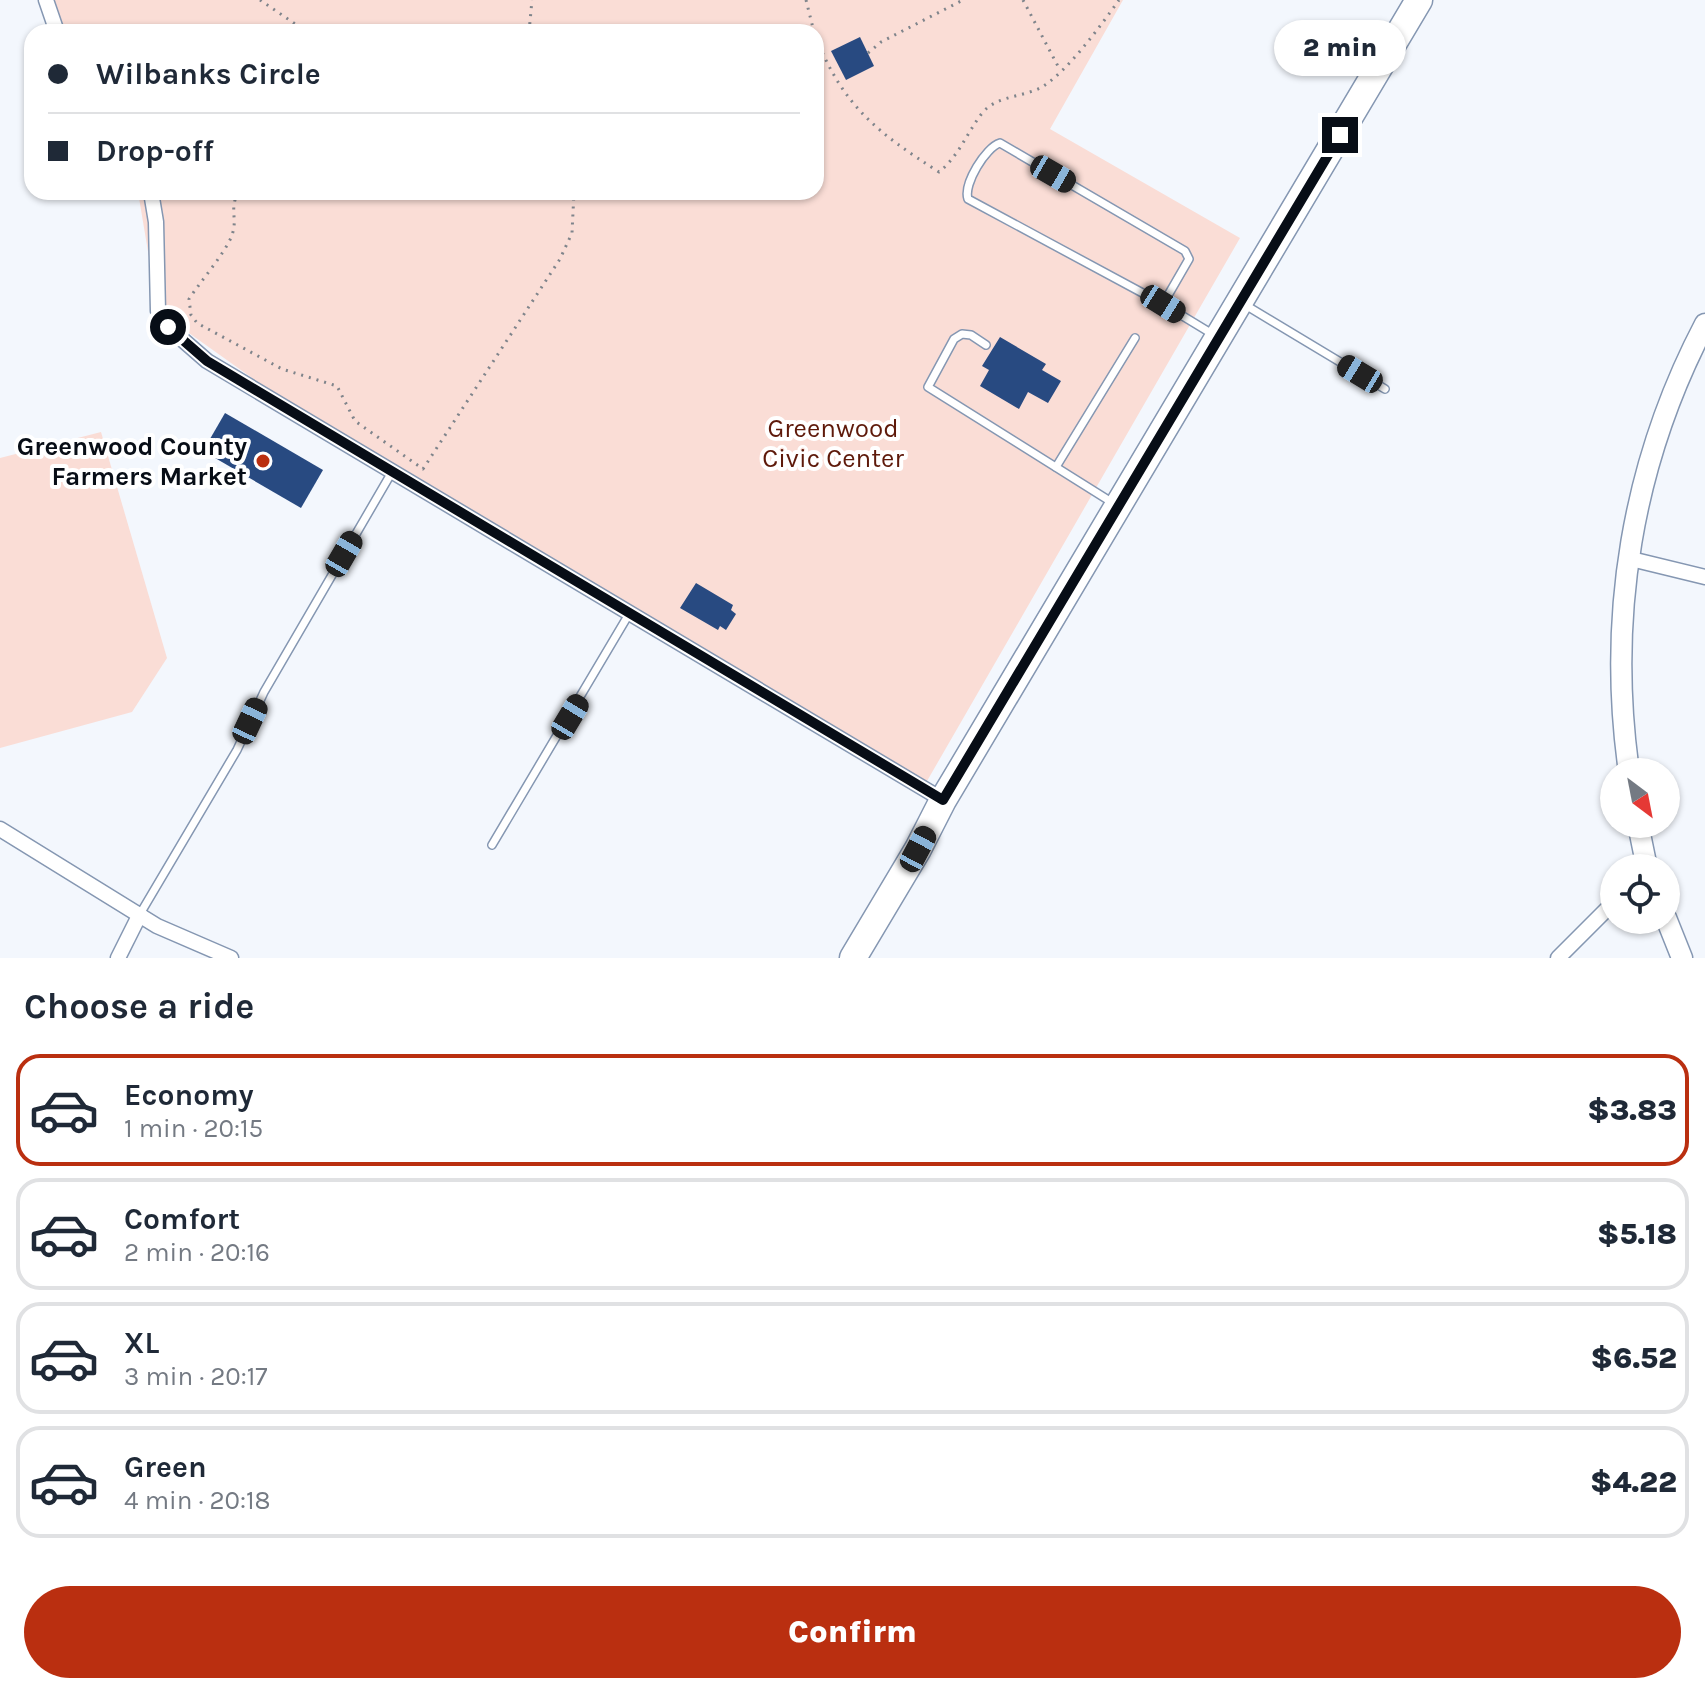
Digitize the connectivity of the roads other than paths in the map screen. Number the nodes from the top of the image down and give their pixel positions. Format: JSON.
{"nodes":[{"id":1,"x":46,"y":0,"type":"edge"},
{"id":2,"x":1419,"y":0,"type":"edge"},
{"id":3,"x":54,"y":24,"type":"edge"},
{"id":4,"x":152,"y":200,"type":"edge"},
{"id":5,"x":1241,"y":302,"type":"junction"},
{"id":6,"x":1163,"y":304,"type":"junction"},
{"id":7,"x":1705,"y":324,"type":"edge"},
{"id":8,"x":1135,"y":338,"type":"dead end"},
{"id":9,"x":1219,"y":338,"type":"junction"},
{"id":10,"x":986,"y":345,"type":"dead end"},
{"id":11,"x":1385,"y":389,"type":"dead end"},
{"id":12,"x":1056,"y":467,"type":"junction"},
{"id":13,"x":392,"y":472,"type":"junction"},
{"id":14,"x":1119,"y":506,"type":"junction"},
{"id":15,"x":1627,"y":558,"type":"junction"},
{"id":16,"x":1705,"y":577,"type":"edge"},
{"id":17,"x":629,"y":614,"type":"junction"},
{"id":18,"x":1628,"y":758,"type":"edge"},
{"id":19,"x":943,"y":800,"type":"junction"},
{"id":20,"x":0,"y":829,"type":"edge"},
{"id":21,"x":492,"y":845,"type":"dead end"},
{"id":22,"x":140,"y":914,"type":"junction"},
{"id":23,"x":1600,"y":916,"type":"edge"},
{"id":24,"x":1672,"y":934,"type":"edge"},
{"id":25,"x":118,"y":958,"type":"edge"},
{"id":26,"x":231,"y":958,"type":"edge"},
{"id":27,"x":853,"y":958,"type":"edge"},
{"id":28,"x":1558,"y":958,"type":"edge"},
{"id":29,"x":1682,"y":958,"type":"edge"}],
"edges":[{"from":1,"to":3,"type":"street"},
{"from":2,"to":5,"type":"highway"},
{"from":4,"to":13,"type":"street"},
{"from":5,"to":9,"type":"highway"},
{"from":5,"to":11,"type":"lane"},
{"from":6,"to":6,"type":"lane"},
{"from":6,"to":9,"type":"lane"},
{"from":7,"to":15,"type":"street"},
{"from":8,"to":12,"type":"lane"},
{"from":9,"to":14,"type":"highway"},
{"from":10,"to":12,"type":"lane"},
{"from":12,"to":14,"type":"lane"},
{"from":13,"to":17,"type":"street"},
{"from":13,"to":22,"type":"lane"},
{"from":14,"to":19,"type":"highway"},
{"from":15,"to":16,"type":"street"},
{"from":15,"to":18,"type":"street"},
{"from":17,"to":19,"type":"street"},
{"from":17,"to":21,"type":"lane"},
{"from":19,"to":27,"type":"highway"},
{"from":20,"to":22,"type":"street"},
{"from":22,"to":25,"type":"street"},
{"from":22,"to":26,"type":"street"},
{"from":23,"to":28,"type":"street"},
{"from":24,"to":29,"type":"street"}]}
